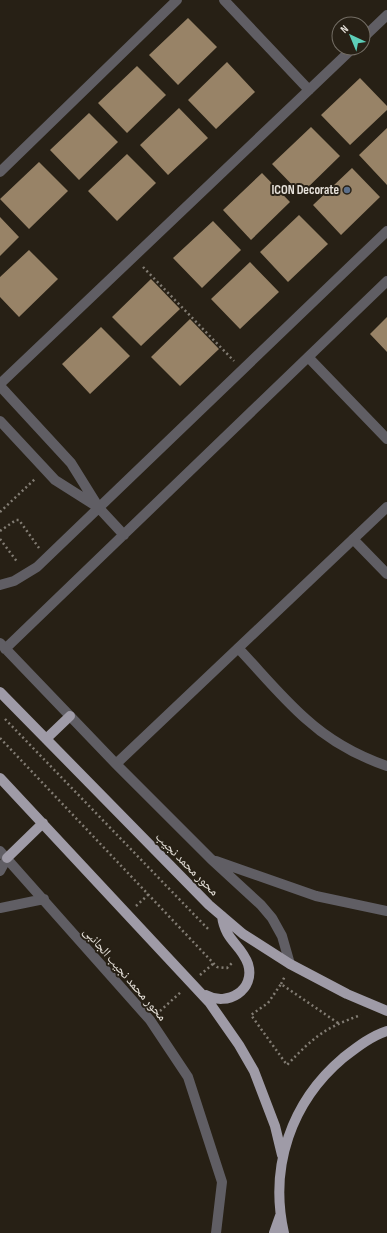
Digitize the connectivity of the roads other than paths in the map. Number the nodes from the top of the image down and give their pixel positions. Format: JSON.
{"nodes":[{"id":1,"x":177,"y":0,"type":"edge"},
{"id":2,"x":224,"y":0,"type":"edge"},
{"id":3,"x":387,"y":15,"type":"edge"},
{"id":4,"x":371,"y":30,"type":"edge"},
{"id":5,"x":345,"y":56,"type":"edge"},
{"id":6,"x":309,"y":90,"type":"junction"},
{"id":7,"x":0,"y":172,"type":"edge"},
{"id":8,"x":387,"y":231,"type":"edge"},
{"id":9,"x":387,"y":281,"type":"edge"},
{"id":10,"x":308,"y":357,"type":"junction"},
{"id":11,"x":0,"y":385,"type":"edge"},
{"id":12,"x":0,"y":421,"type":"edge"},
{"id":13,"x":387,"y":439,"type":"edge"},
{"id":14,"x":387,"y":507,"type":"edge"},
{"id":15,"x":99,"y":508,"type":"junction"},
{"id":16,"x":124,"y":534,"type":"junction"},
{"id":17,"x":353,"y":539,"type":"junction"},
{"id":18,"x":387,"y":574,"type":"edge"},
{"id":19,"x":0,"y":585,"type":"edge"},
{"id":20,"x":3,"y":646,"type":"edge"},
{"id":21,"x":238,"y":648,"type":"junction"},
{"id":22,"x":0,"y":692,"type":"edge"},
{"id":23,"x":70,"y":716,"type":"junction"},
{"id":24,"x":46,"y":740,"type":"junction"},
{"id":25,"x":116,"y":764,"type":"junction"},
{"id":26,"x":387,"y":766,"type":"edge"},
{"id":27,"x":0,"y":778,"type":"edge"},
{"id":28,"x":43,"y":823,"type":"junction"},
{"id":29,"x":4,"y":855,"type":"edge"},
{"id":30,"x":211,"y":859,"type":"junction"},
{"id":31,"x":0,"y":871,"type":"edge"},
{"id":32,"x":44,"y":899,"type":"junction"},
{"id":33,"x":0,"y":908,"type":"edge"},
{"id":34,"x":387,"y":910,"type":"edge"},
{"id":35,"x":222,"y":916,"type":"junction"},
{"id":36,"x":290,"y":964,"type":"junction"},
{"id":37,"x":202,"y":993,"type":"junction"},
{"id":38,"x":387,"y":1011,"type":"edge"},
{"id":39,"x":387,"y":1031,"type":"edge"},
{"id":40,"x":282,"y":1155,"type":"junction"},
{"id":41,"x":280,"y":1216,"type":"junction"},
{"id":42,"x":216,"y":1233,"type":"edge"},
{"id":43,"x":274,"y":1233,"type":"edge"},
{"id":44,"x":284,"y":1233,"type":"edge"}],
"edges":[{"from":1,"to":7,"type":"street"},
{"from":2,"to":6,"type":"street"},
{"from":3,"to":4,"type":"street"},
{"from":5,"to":6,"type":"street"},
{"from":6,"to":11,"type":"street"},
{"from":8,"to":15,"type":"street"},
{"from":9,"to":10,"type":"street"},
{"from":10,"to":13,"type":"street"},
{"from":10,"to":16,"type":"street"},
{"from":11,"to":15,"type":"street"},
{"from":12,"to":15,"type":"street"},
{"from":14,"to":17,"type":"street"},
{"from":15,"to":16,"type":"street"},
{"from":15,"to":19,"type":"street"},
{"from":16,"to":20,"type":"street"},
{"from":17,"to":18,"type":"street"},
{"from":17,"to":21,"type":"street"},
{"from":20,"to":23,"type":"street"},
{"from":21,"to":25,"type":"street"},
{"from":21,"to":26,"type":"street"},
{"from":22,"to":24,"type":"main road","name":"محور محمد نجيب"},
{"from":23,"to":24,"type":"main road"},
{"from":23,"to":25,"type":"street"},
{"from":24,"to":35,"type":"main road","name":"محور محمد نجيب"},
{"from":25,"to":30,"type":"street"},
{"from":27,"to":28,"type":"main road"},
{"from":28,"to":29,"type":"main road"},
{"from":28,"to":37,"type":"main road"},
{"from":29,"to":31,"type":"street"},
{"from":29,"to":32,"type":"street","name":"محور محمد نجيب الجانبى"},
{"from":30,"to":34,"type":"street"},
{"from":30,"to":36,"type":"street"},
{"from":32,"to":33,"type":"street"},
{"from":32,"to":42,"type":"street","name":"محور محمد نجيب الجانبى"},
{"from":35,"to":36,"type":"main road","name":"محور محمد نجيب"},
{"from":35,"to":37,"type":"main road"},
{"from":36,"to":38,"type":"main road","name":"محور محمد نجيب"},
{"from":37,"to":40,"type":"main road"},
{"from":39,"to":40,"type":"main road"},
{"from":40,"to":41,"type":"main road"},
{"from":41,"to":43,"type":"main road"},
{"from":41,"to":44,"type":"main road"}]}
